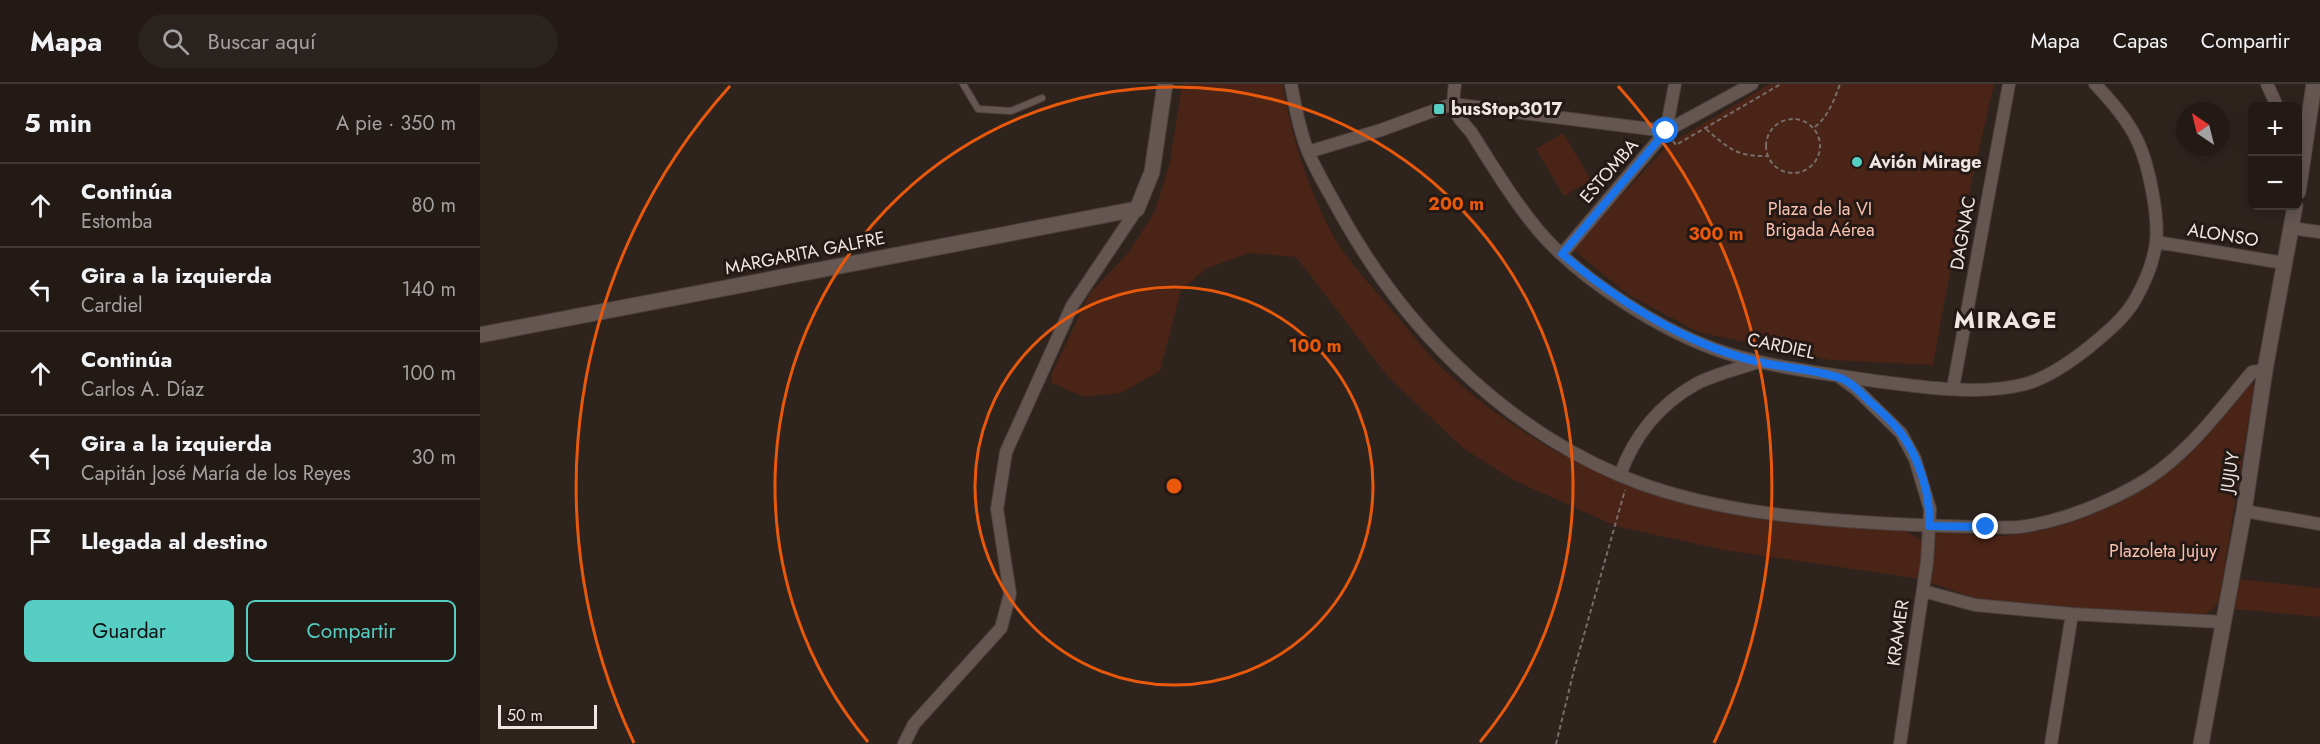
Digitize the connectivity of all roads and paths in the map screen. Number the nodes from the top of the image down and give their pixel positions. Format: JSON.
{"nodes":[{"id":1,"x":963,"y":84,"type":"edge"},
{"id":2,"x":1166,"y":84,"type":"edge"},
{"id":3,"x":1291,"y":84,"type":"edge"},
{"id":4,"x":1455,"y":84,"type":"edge"},
{"id":5,"x":1675,"y":84,"type":"edge"},
{"id":6,"x":1752,"y":84,"type":"edge"},
{"id":7,"x":1780,"y":84,"type":"edge"},
{"id":8,"x":1840,"y":84,"type":"edge"},
{"id":9,"x":2009,"y":84,"type":"edge"},
{"id":10,"x":2095,"y":84,"type":"edge"},
{"id":11,"x":2267,"y":84,"type":"edge"},
{"id":12,"x":2314,"y":84,"type":"edge"},
{"id":13,"x":1042,"y":99,"type":"dead end"},
{"id":14,"x":2275,"y":102,"type":"edge"},
{"id":15,"x":1452,"y":104,"type":"junction"},
{"id":16,"x":1814,"y":128,"type":"junction"},
{"id":17,"x":1706,"y":129,"type":"junction"},
{"id":18,"x":1666,"y":131,"type":"junction"},
{"id":19,"x":1308,"y":152,"type":"junction"},
{"id":20,"x":1767,"y":156,"type":"junction"},
{"id":21,"x":2302,"y":168,"type":"edge"},
{"id":22,"x":1137,"y":209,"type":"junction"},
{"id":23,"x":2294,"y":210,"type":"edge"},
{"id":24,"x":2291,"y":228,"type":"junction"},
{"id":25,"x":2320,"y":232,"type":"edge"},
{"id":26,"x":2156,"y":242,"type":"junction"},
{"id":27,"x":1562,"y":254,"type":"junction"},
{"id":28,"x":2284,"y":263,"type":"junction"},
{"id":29,"x":480,"y":335,"type":"edge"},
{"id":30,"x":1759,"y":362,"type":"junction"},
{"id":31,"x":2265,"y":370,"type":"junction"},
{"id":32,"x":1818,"y":373,"type":"junction"},
{"id":33,"x":1953,"y":388,"type":"junction"},
{"id":34,"x":1624,"y":477,"type":"junction"},
{"id":35,"x":2244,"y":511,"type":"junction"},
{"id":36,"x":2320,"y":524,"type":"edge"},
{"id":37,"x":1929,"y":526,"type":"junction"},
{"id":38,"x":1923,"y":591,"type":"junction"},
{"id":39,"x":2072,"y":614,"type":"junction"},
{"id":40,"x":2223,"y":622,"type":"junction"},
{"id":41,"x":904,"y":744,"type":"edge"},
{"id":42,"x":1556,"y":744,"type":"edge"},
{"id":43,"x":1900,"y":744,"type":"edge"},
{"id":44,"x":2050,"y":744,"type":"edge"},
{"id":45,"x":2201,"y":744,"type":"edge"}],
"edges":[{"from":1,"to":13,"type":"lane"},
{"from":2,"to":22,"type":"street"},
{"from":3,"to":19,"type":"street"},
{"from":4,"to":15,"type":"street"},
{"from":5,"to":18,"type":"street"},
{"from":6,"to":18,"type":"street","name":"ESTOMBA"},
{"from":7,"to":17,"type":"path"},
{"from":8,"to":16,"type":"path"},
{"from":9,"to":33,"type":"street","name":"DAGNAC"},
{"from":10,"to":26,"type":"street"},
{"from":11,"to":14,"type":"street"},
{"from":12,"to":21,"type":"street"},
{"from":15,"to":18,"type":"street"},
{"from":15,"to":19,"type":"street"},
{"from":15,"to":27,"type":"street","name":"CARDIEL"},
{"from":16,"to":20,"type":"path"},
{"from":16,"to":20,"type":"path"},
{"from":17,"to":18,"type":"path"},
{"from":17,"to":20,"type":"path"},
{"from":18,"to":27,"type":"street","name":"ESTOMBA"},
{"from":19,"to":34,"type":"street"},
{"from":22,"to":29,"type":"street","name":"MARGARITA GALFRE"},
{"from":22,"to":41,"type":"street"},
{"from":23,"to":24,"type":"street","name":"JUJUY"},
{"from":24,"to":25,"type":"street"},
{"from":24,"to":28,"type":"street","name":"JUJUY"},
{"from":26,"to":28,"type":"street","name":"ALONSO"},
{"from":26,"to":33,"type":"street","name":"CARDIEL"},
{"from":27,"to":30,"type":"street","name":"CARDIEL"},
{"from":28,"to":31,"type":"street","name":"JUJUY"},
{"from":30,"to":32,"type":"street","name":"CARDIEL"},
{"from":30,"to":34,"type":"street"},
{"from":31,"to":35,"type":"street","name":"JUJUY"},
{"from":31,"to":37,"type":"street"},
{"from":32,"to":33,"type":"street","name":"CARDIEL"},
{"from":32,"to":37,"type":"street","name":"KRAMER"},
{"from":34,"to":37,"type":"street"},
{"from":34,"to":42,"type":"path"},
{"from":35,"to":36,"type":"street"},
{"from":35,"to":40,"type":"street","name":"JUJUY"},
{"from":37,"to":38,"type":"street","name":"KRAMER"},
{"from":38,"to":39,"type":"street"},
{"from":38,"to":43,"type":"street","name":"KRAMER"},
{"from":39,"to":40,"type":"street"},
{"from":39,"to":44,"type":"street"},
{"from":40,"to":45,"type":"street","name":"JUJUY"}]}
